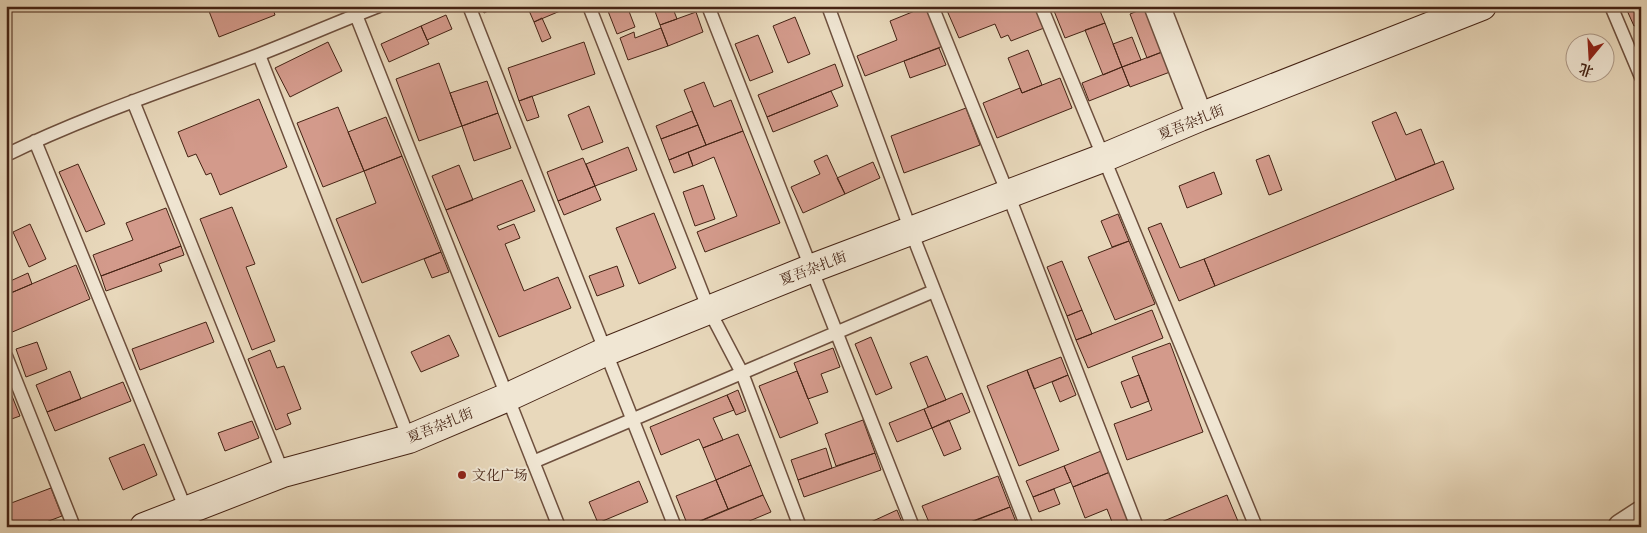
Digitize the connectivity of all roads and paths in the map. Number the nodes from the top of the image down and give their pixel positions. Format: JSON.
{"nodes":[{"id":1,"x":379,"y":6,"type":"edge"},
{"id":2,"x":469,"y":6,"type":"edge"},
{"id":3,"x":590,"y":6,"type":"edge"},
{"id":4,"x":708,"y":6,"type":"edge"},
{"id":5,"x":828,"y":6,"type":"edge"},
{"id":6,"x":932,"y":6,"type":"edge"},
{"id":7,"x":1041,"y":6,"type":"edge"},
{"id":8,"x":1157,"y":6,"type":"edge"},
{"id":9,"x":1482,"y":6,"type":"edge"},
{"id":10,"x":1612,"y":6,"type":"edge"},
{"id":11,"x":356,"y":15,"type":"junction"},
{"id":12,"x":259,"y":55,"type":"junction"},
{"id":13,"x":1641,"y":78,"type":"edge"},
{"id":14,"x":133,"y":101,"type":"junction"},
{"id":15,"x":1200,"y":117,"type":"junction"},
{"id":16,"x":35,"y":141,"type":"junction"},
{"id":17,"x":6,"y":155,"type":"edge"},
{"id":18,"x":1103,"y":158,"type":"junction"},
{"id":19,"x":1008,"y":194,"type":"junction"},
{"id":20,"x":911,"y":231,"type":"junction"},
{"id":21,"x":810,"y":269,"type":"junction"},
{"id":22,"x":934,"y":291,"type":"junction"},
{"id":23,"x":710,"y":310,"type":"junction"},
{"id":24,"x":836,"y":333,"type":"junction"},
{"id":25,"x":607,"y":351,"type":"junction"},
{"id":26,"x":6,"y":356,"type":"edge"},
{"id":27,"x":742,"y":373,"type":"junction"},
{"id":28,"x":508,"y":396,"type":"junction"},
{"id":29,"x":633,"y":419,"type":"junction"},
{"id":30,"x":409,"y":439,"type":"junction"},
{"id":31,"x":533,"y":462,"type":"junction"},
{"id":32,"x":283,"y":473,"type":"junction"},
{"id":33,"x":1641,"y":514,"type":"edge"},
{"id":34,"x":190,"y":519,"type":"edge"},
{"id":35,"x":74,"y":527,"type":"edge"},
{"id":36,"x":144,"y":527,"type":"edge"},
{"id":37,"x":560,"y":527,"type":"edge"},
{"id":38,"x":675,"y":527,"type":"edge"},
{"id":39,"x":800,"y":527,"type":"edge"},
{"id":40,"x":913,"y":527,"type":"edge"},
{"id":41,"x":1027,"y":527,"type":"edge"},
{"id":42,"x":1137,"y":527,"type":"edge"},
{"id":43,"x":1256,"y":527,"type":"edge"},
{"id":44,"x":1621,"y":527,"type":"edge"}],
"edges":[{"from":1,"to":11,"type":"lane"},
{"from":2,"to":25,"type":"lane"},
{"from":3,"to":23,"type":"lane"},
{"from":4,"to":21,"type":"lane"},
{"from":5,"to":20,"type":"lane"},
{"from":6,"to":19,"type":"lane"},
{"from":7,"to":18,"type":"lane"},
{"from":8,"to":15,"type":"street"},
{"from":9,"to":15,"type":"main road","name":"夏吾杂扎街"},
{"from":10,"to":13,"type":"lane"},
{"from":11,"to":12,"type":"lane"},
{"from":11,"to":28,"type":"lane"},
{"from":12,"to":14,"type":"lane"},
{"from":12,"to":30,"type":"lane"},
{"from":14,"to":16,"type":"lane"},
{"from":14,"to":32,"type":"lane"},
{"from":15,"to":18,"type":"main road","name":"夏吾杂扎街"},
{"from":16,"to":17,"type":"lane"},
{"from":16,"to":34,"type":"lane"},
{"from":18,"to":19,"type":"main road","name":"夏吾杂扎街"},
{"from":18,"to":43,"type":"lane"},
{"from":19,"to":20,"type":"main road","name":"夏吾杂扎街"},
{"from":19,"to":42,"type":"lane"},
{"from":20,"to":21,"type":"main road","name":"夏吾杂扎街"},
{"from":20,"to":22,"type":"lane"},
{"from":21,"to":23,"type":"main road","name":"夏吾杂扎街"},
{"from":21,"to":24,"type":"lane"},
{"from":22,"to":24,"type":"lane"},
{"from":22,"to":41,"type":"lane"},
{"from":23,"to":25,"type":"main road","name":"夏吾杂扎街"},
{"from":23,"to":27,"type":"lane"},
{"from":24,"to":27,"type":"lane"},
{"from":24,"to":40,"type":"lane"},
{"from":25,"to":28,"type":"main road","name":"夏吾杂扎街"},
{"from":25,"to":29,"type":"lane"},
{"from":26,"to":35,"type":"lane"},
{"from":27,"to":29,"type":"lane"},
{"from":27,"to":39,"type":"lane"},
{"from":28,"to":30,"type":"main road","name":"夏吾杂扎街"},
{"from":28,"to":31,"type":"lane"},
{"from":29,"to":31,"type":"lane"},
{"from":29,"to":38,"type":"lane"},
{"from":30,"to":32,"type":"main road","name":"夏吾杂扎街"},
{"from":31,"to":37,"type":"lane"},
{"from":32,"to":34,"type":"main road","name":"夏吾杂扎街"},
{"from":33,"to":44,"type":"street"},
{"from":34,"to":36,"type":"main road","name":"夏吾杂扎街"}]}
